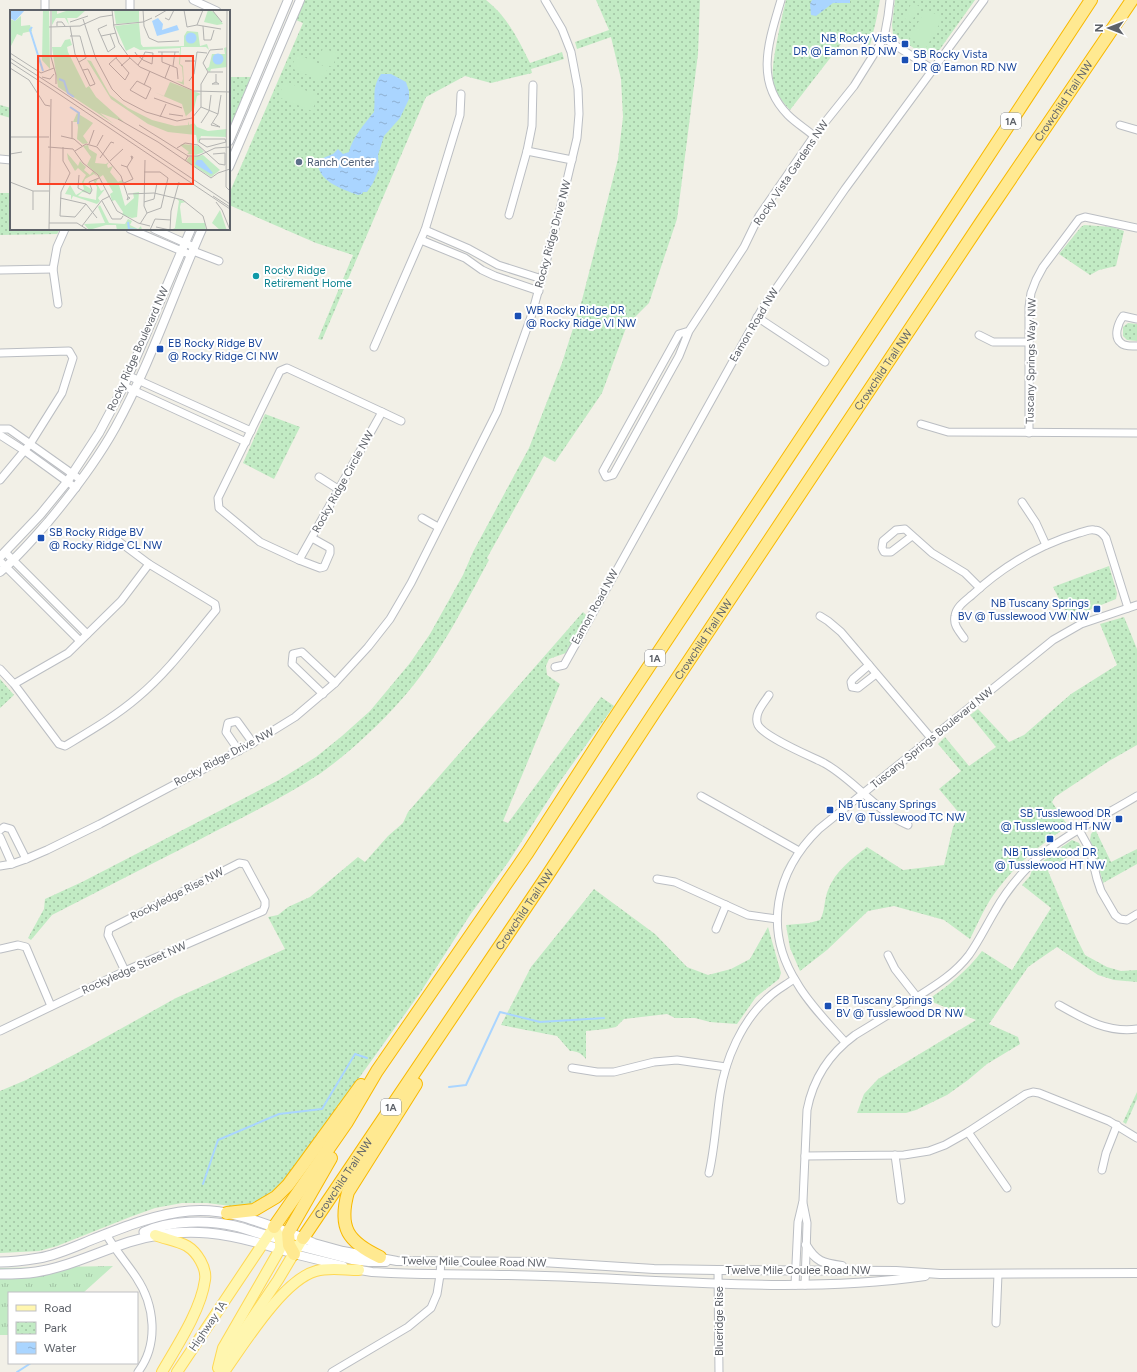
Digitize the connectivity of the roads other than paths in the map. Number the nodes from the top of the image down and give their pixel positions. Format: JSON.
{"nodes":[{"id":1,"x":193,"y":0,"type":"edge"},
{"id":2,"x":288,"y":0,"type":"edge"},
{"id":3,"x":300,"y":0,"type":"edge"},
{"id":4,"x":545,"y":0,"type":"edge"},
{"id":5,"x":781,"y":0,"type":"edge"},
{"id":6,"x":890,"y":0,"type":"edge"},
{"id":7,"x":984,"y":0,"type":"edge"},
{"id":8,"x":1082,"y":0,"type":"edge"},
{"id":9,"x":1091,"y":0,"type":"edge"},
{"id":10,"x":1132,"y":0,"type":"edge"},
{"id":11,"x":215,"y":10,"type":"edge"},
{"id":12,"x":884,"y":38,"type":"junction"},
{"id":13,"x":1052,"y":58,"type":"junction"},
{"id":14,"x":932,"y":69,"type":"junction"},
{"id":15,"x":533,"y":85,"type":"dead end"},
{"id":16,"x":461,"y":94,"type":"dead end"},
{"id":17,"x":1120,"y":125,"type":"dead end"},
{"id":18,"x":1137,"y":130,"type":"edge"},
{"id":19,"x":814,"y":136,"type":"junction"},
{"id":20,"x":230,"y":139,"type":"edge"},
{"id":21,"x":526,"y":151,"type":"junction"},
{"id":22,"x":0,"y":159,"type":"edge"},
{"id":23,"x":10,"y":160,"type":"edge"},
{"id":24,"x":572,"y":160,"type":"junction"},
{"id":25,"x":230,"y":165,"type":"edge"},
{"id":26,"x":509,"y":215,"type":"dead end"},
{"id":27,"x":1137,"y":228,"type":"edge"},
{"id":28,"x":65,"y":230,"type":"edge"},
{"id":29,"x":132,"y":230,"type":"edge"},
{"id":30,"x":156,"y":230,"type":"edge"},
{"id":31,"x":191,"y":230,"type":"edge"},
{"id":32,"x":202,"y":230,"type":"edge"},
{"id":33,"x":423,"y":236,"type":"junction"},
{"id":34,"x":185,"y":243,"type":"junction"},
{"id":35,"x":469,"y":249,"type":"junction"},
{"id":36,"x":193,"y":251,"type":"junction"},
{"id":37,"x":182,"y":252,"type":"junction"},
{"id":38,"x":465,"y":258,"type":"junction"},
{"id":39,"x":219,"y":261,"type":"dead end"},
{"id":40,"x":498,"y":265,"type":"junction"},
{"id":41,"x":53,"y":269,"type":"junction"},
{"id":42,"x":0,"y":270,"type":"edge"},
{"id":43,"x":495,"y":276,"type":"junction"},
{"id":44,"x":542,"y":279,"type":"junction"},
{"id":45,"x":539,"y":291,"type":"junction"},
{"id":46,"x":58,"y":304,"type":"dead end"},
{"id":47,"x":757,"y":317,"type":"junction"},
{"id":48,"x":1137,"y":319,"type":"edge"},
{"id":49,"x":689,"y":331,"type":"junction"},
{"id":50,"x":978,"y":335,"type":"dead end"},
{"id":51,"x":1029,"y":342,"type":"junction"},
{"id":52,"x":1137,"y":346,"type":"edge"},
{"id":53,"x":374,"y":347,"type":"dead end"},
{"id":54,"x":0,"y":353,"type":"edge"},
{"id":55,"x":825,"y":362,"type":"dead end"},
{"id":56,"x":129,"y":376,"type":"junction"},
{"id":57,"x":139,"y":381,"type":"junction"},
{"id":58,"x":124,"y":386,"type":"junction"},
{"id":59,"x":134,"y":391,"type":"junction"},
{"id":60,"x":382,"y":412,"type":"junction"},
{"id":61,"x":402,"y":420,"type":"dead end"},
{"id":62,"x":921,"y":424,"type":"dead end"},
{"id":63,"x":0,"y":429,"type":"edge"},
{"id":64,"x":252,"y":430,"type":"junction"},
{"id":65,"x":1030,"y":433,"type":"junction"},
{"id":66,"x":1137,"y":433,"type":"edge"},
{"id":67,"x":0,"y":435,"type":"edge"},
{"id":68,"x":246,"y":442,"type":"junction"},
{"id":69,"x":30,"y":444,"type":"junction"},
{"id":70,"x":25,"y":451,"type":"junction"},
{"id":71,"x":73,"y":474,"type":"junction"},
{"id":72,"x":319,"y":477,"type":"dead end"},
{"id":73,"x":0,"y":480,"type":"edge"},
{"id":74,"x":81,"y":480,"type":"junction"},
{"id":75,"x":67,"y":482,"type":"junction"},
{"id":76,"x":76,"y":488,"type":"junction"},
{"id":77,"x":338,"y":489,"type":"junction"},
{"id":78,"x":1022,"y":502,"type":"dead end"},
{"id":79,"x":422,"y":518,"type":"dead end"},
{"id":80,"x":438,"y":527,"type":"junction"},
{"id":81,"x":912,"y":536,"type":"dead end"},
{"id":82,"x":113,"y":537,"type":"dead end"},
{"id":83,"x":312,"y":538,"type":"junction"},
{"id":84,"x":1046,"y":545,"type":"junction"},
{"id":85,"x":2,"y":554,"type":"edge"},
{"id":86,"x":14,"y":560,"type":"junction"},
{"id":87,"x":299,"y":560,"type":"junction"},
{"id":88,"x":149,"y":564,"type":"junction"},
{"id":89,"x":2,"y":567,"type":"edge"},
{"id":90,"x":980,"y":588,"type":"junction"},
{"id":91,"x":1137,"y":605,"type":"edge"},
{"id":92,"x":1128,"y":608,"type":"junction"},
{"id":93,"x":820,"y":616,"type":"dead end"},
{"id":94,"x":87,"y":634,"type":"junction"},
{"id":95,"x":964,"y":638,"type":"dead end"},
{"id":96,"x":79,"y":640,"type":"junction"},
{"id":97,"x":869,"y":665,"type":"junction"},
{"id":98,"x":555,"y":667,"type":"dead end"},
{"id":99,"x":0,"y":669,"type":"edge"},
{"id":100,"x":876,"y":674,"type":"junction"},
{"id":101,"x":335,"y":683,"type":"junction"},
{"id":102,"x":14,"y":684,"type":"junction"},
{"id":103,"x":323,"y":694,"type":"junction"},
{"id":104,"x":769,"y":695,"type":"dead end"},
{"id":105,"x":931,"y":738,"type":"junction"},
{"id":106,"x":253,"y":743,"type":"junction"},
{"id":107,"x":239,"y":751,"type":"junction"},
{"id":108,"x":863,"y":793,"type":"junction"},
{"id":109,"x":701,"y":796,"type":"dead end"},
{"id":110,"x":1137,"y":796,"type":"edge"},
{"id":111,"x":908,"y":826,"type":"dead end"},
{"id":112,"x":0,"y":830,"type":"edge"},
{"id":113,"x":1079,"y":830,"type":"junction"},
{"id":114,"x":0,"y":837,"type":"edge"},
{"id":115,"x":799,"y":851,"type":"junction"},
{"id":116,"x":26,"y":859,"type":"junction"},
{"id":117,"x":12,"y":864,"type":"junction"},
{"id":118,"x":0,"y":866,"type":"edge"},
{"id":119,"x":657,"y":879,"type":"dead end"},
{"id":120,"x":726,"y":905,"type":"junction"},
{"id":121,"x":265,"y":906,"type":"joint"},
{"id":122,"x":1137,"y":914,"type":"edge"},
{"id":123,"x":777,"y":919,"type":"junction"},
{"id":124,"x":716,"y":929,"type":"dead end"},
{"id":125,"x":0,"y":949,"type":"edge"},
{"id":126,"x":888,"y":955,"type":"dead end"},
{"id":127,"x":126,"y":971,"type":"junction"},
{"id":128,"x":480,"y":976,"type":"junction"},
{"id":129,"x":794,"y":979,"type":"junction"},
{"id":130,"x":917,"y":997,"type":"junction"},
{"id":131,"x":52,"y":1006,"type":"junction"},
{"id":132,"x":1059,"y":1006,"type":"dead end"},
{"id":133,"x":1137,"y":1030,"type":"edge"},
{"id":134,"x":0,"y":1031,"type":"edge"},
{"id":135,"x":845,"y":1042,"type":"junction"},
{"id":136,"x":572,"y":1068,"type":"dead end"},
{"id":137,"x":726,"y":1068,"type":"junction"},
{"id":138,"x":377,"y":1071,"type":"junction"},
{"id":139,"x":347,"y":1122,"type":"junction"},
{"id":140,"x":1117,"y":1125,"type":"junction"},
{"id":141,"x":968,"y":1132,"type":"junction"},
{"id":142,"x":1137,"y":1138,"type":"edge"},
{"id":143,"x":895,"y":1155,"type":"junction"},
{"id":144,"x":805,"y":1156,"type":"junction"},
{"id":145,"x":1102,"y":1170,"type":"dead end"},
{"id":146,"x":709,"y":1173,"type":"dead end"},
{"id":147,"x":1007,"y":1188,"type":"dead end"},
{"id":148,"x":901,"y":1200,"type":"dead end"},
{"id":149,"x":803,"y":1201,"type":"junction"},
{"id":150,"x":227,"y":1213,"type":"junction"},
{"id":151,"x":106,"y":1234,"type":"junction"},
{"id":152,"x":155,"y":1235,"type":"junction"},
{"id":153,"x":268,"y":1236,"type":"junction"},
{"id":154,"x":130,"y":1242,"type":"junction"},
{"id":155,"x":289,"y":1243,"type":"junction"},
{"id":156,"x":806,"y":1245,"type":"junction"},
{"id":157,"x":114,"y":1247,"type":"junction"},
{"id":158,"x":380,"y":1257,"type":"junction"},
{"id":159,"x":397,"y":1261,"type":"junction"},
{"id":160,"x":441,"y":1261,"type":"junction"},
{"id":161,"x":0,"y":1262,"type":"edge"},
{"id":162,"x":359,"y":1270,"type":"junction"},
{"id":163,"x":718,"y":1270,"type":"junction"},
{"id":164,"x":796,"y":1270,"type":"junction"},
{"id":165,"x":805,"y":1270,"type":"junction"},
{"id":166,"x":865,"y":1270,"type":"junction"},
{"id":167,"x":1137,"y":1273,"type":"edge"},
{"id":168,"x":0,"y":1274,"type":"edge"},
{"id":169,"x":940,"y":1274,"type":"junction"},
{"id":170,"x":998,"y":1274,"type":"junction"},
{"id":171,"x":440,"y":1275,"type":"junction"},
{"id":172,"x":718,"y":1285,"type":"junction"},
{"id":173,"x":795,"y":1285,"type":"junction"},
{"id":174,"x":805,"y":1285,"type":"junction"},
{"id":175,"x":996,"y":1323,"type":"dead end"},
{"id":176,"x":219,"y":1371,"type":"edge"},
{"id":177,"x":138,"y":1372,"type":"edge"},
{"id":178,"x":162,"y":1372,"type":"edge"},
{"id":179,"x":177,"y":1372,"type":"edge"},
{"id":180,"x":332,"y":1372,"type":"edge"},
{"id":181,"x":719,"y":1372,"type":"edge"}],
"edges":[{"from":1,"to":11,"type":"street"},
{"from":2,"to":20,"type":"street"},
{"from":3,"to":25,"type":"street"},
{"from":4,"to":24,"type":"street","name":"Rocky Ridge Drive NW"},
{"from":5,"to":19,"type":"street"},
{"from":6,"to":12,"type":"street"},
{"from":7,"to":14,"type":"street","name":"Eamon Road NW"},
{"from":8,"to":13,"type":"highway"},
{"from":9,"to":13,"type":"highway","number":"1A"},
{"from":10,"to":128,"type":"highway","name":"Crowchild Trail NW","number":"1A"},
{"from":12,"to":14,"type":"street"},
{"from":12,"to":19,"type":"street","name":"Rocky Vista Gardens NW"},
{"from":13,"to":138,"type":"highway","number":"1A"},
{"from":14,"to":47,"type":"street","name":"Eamon Road NW"},
{"from":15,"to":21,"type":"street"},
{"from":16,"to":33,"type":"street"},
{"from":17,"to":18,"type":"street"},
{"from":19,"to":49,"type":"street","name":"Rocky Vista Gardens NW"},
{"from":21,"to":24,"type":"street"},
{"from":21,"to":26,"type":"street"},
{"from":22,"to":23,"type":"street"},
{"from":24,"to":44,"type":"street","name":"Rocky Ridge Drive NW"},
{"from":27,"to":51,"type":"street","name":"Tuscany Springs Way NW"},
{"from":28,"to":41,"type":"street"},
{"from":29,"to":37,"type":"street"},
{"from":30,"to":34,"type":"street"},
{"from":31,"to":34,"type":"street","name":"Rocky Ridge Boulevard NW"},
{"from":32,"to":36,"type":"street","name":"Rocky Ridge Boulevard NW"},
{"from":33,"to":35,"type":"street"},
{"from":33,"to":38,"type":"street"},
{"from":33,"to":53,"type":"street"},
{"from":34,"to":36,"type":"street"},
{"from":34,"to":37,"type":"street","name":"Rocky Ridge Boulevard NW"},
{"from":35,"to":38,"type":"street"},
{"from":35,"to":40,"type":"street"},
{"from":36,"to":37,"type":"street"},
{"from":36,"to":39,"type":"street"},
{"from":36,"to":57,"type":"street","name":"Rocky Ridge Boulevard NW"},
{"from":37,"to":56,"type":"street","name":"Rocky Ridge Boulevard NW"},
{"from":38,"to":43,"type":"street"},
{"from":40,"to":43,"type":"street"},
{"from":40,"to":44,"type":"street"},
{"from":41,"to":42,"type":"street"},
{"from":41,"to":46,"type":"street"},
{"from":43,"to":45,"type":"street"},
{"from":44,"to":45,"type":"street","name":"Rocky Ridge Drive NW"},
{"from":45,"to":80,"type":"street","name":"Rocky Ridge Drive NW"},
{"from":47,"to":55,"type":"street"},
{"from":47,"to":98,"type":"street","name":"Eamon Road NW"},
{"from":48,"to":52,"type":"street"},
{"from":49,"to":49,"type":"street","name":"Rocky Vista Gardens NW"},
{"from":50,"to":51,"type":"street"},
{"from":51,"to":65,"type":"street","name":"Tuscany Springs Way NW"},
{"from":54,"to":69,"type":"street"},
{"from":56,"to":57,"type":"street"},
{"from":56,"to":58,"type":"street","name":"Rocky Ridge Boulevard NW"},
{"from":57,"to":59,"type":"street","name":"Rocky Ridge Boulevard NW"},
{"from":57,"to":64,"type":"street"},
{"from":58,"to":59,"type":"street"},
{"from":58,"to":71,"type":"street","name":"Rocky Ridge Boulevard NW"},
{"from":59,"to":68,"type":"street"},
{"from":59,"to":74,"type":"street","name":"Rocky Ridge Boulevard NW"},
{"from":60,"to":61,"type":"street"},
{"from":60,"to":64,"type":"street"},
{"from":60,"to":77,"type":"street","name":"Rocky Ridge Circle NW"},
{"from":62,"to":65,"type":"street"},
{"from":63,"to":69,"type":"street"},
{"from":64,"to":68,"type":"street"},
{"from":65,"to":66,"type":"street"},
{"from":67,"to":70,"type":"street"},
{"from":68,"to":87,"type":"street"},
{"from":69,"to":70,"type":"street"},
{"from":69,"to":71,"type":"street"},
{"from":70,"to":73,"type":"street"},
{"from":70,"to":75,"type":"street"},
{"from":71,"to":74,"type":"street"},
{"from":71,"to":75,"type":"street","name":"Rocky Ridge Boulevard NW"},
{"from":72,"to":77,"type":"street"},
{"from":74,"to":76,"type":"street","name":"Rocky Ridge Boulevard NW"},
{"from":75,"to":76,"type":"street"},
{"from":75,"to":85,"type":"street","name":"Rocky Ridge Boulevard NW"},
{"from":76,"to":86,"type":"street","name":"Rocky Ridge Boulevard NW"},
{"from":77,"to":83,"type":"street","name":"Rocky Ridge Circle NW"},
{"from":78,"to":84,"type":"street"},
{"from":79,"to":80,"type":"street"},
{"from":80,"to":101,"type":"street","name":"Rocky Ridge Drive NW"},
{"from":81,"to":90,"type":"street"},
{"from":82,"to":88,"type":"street"},
{"from":83,"to":87,"type":"street","name":"Rocky Ridge Circle NW"},
{"from":83,"to":87,"type":"street"},
{"from":84,"to":90,"type":"street"},
{"from":84,"to":92,"type":"street"},
{"from":85,"to":86,"type":"street"},
{"from":86,"to":89,"type":"street","name":"Rocky Ridge Boulevard NW"},
{"from":86,"to":94,"type":"street"},
{"from":88,"to":94,"type":"street"},
{"from":88,"to":102,"type":"street"},
{"from":89,"to":96,"type":"street"},
{"from":90,"to":95,"type":"street"},
{"from":91,"to":92,"type":"street","name":"Tuscany Springs Boulevard NW"},
{"from":92,"to":105,"type":"street","name":"Tuscany Springs Boulevard NW"},
{"from":93,"to":97,"type":"street"},
{"from":94,"to":96,"type":"street"},
{"from":96,"to":102,"type":"street"},
{"from":97,"to":100,"type":"street"},
{"from":97,"to":100,"type":"street"},
{"from":99,"to":102,"type":"street"},
{"from":100,"to":105,"type":"street"},
{"from":101,"to":103,"type":"street","name":"Rocky Ridge Drive NW"},
{"from":101,"to":103,"type":"street"},
{"from":103,"to":106,"type":"street","name":"Rocky Ridge Drive NW"},
{"from":104,"to":108,"type":"street"},
{"from":105,"to":108,"type":"street","name":"Tuscany Springs Boulevard NW"},
{"from":106,"to":107,"type":"street","name":"Rocky Ridge Drive NW"},
{"from":106,"to":107,"type":"street"},
{"from":107,"to":116,"type":"street","name":"Rocky Ridge Drive NW"},
{"from":108,"to":111,"type":"street"},
{"from":108,"to":115,"type":"street","name":"Tuscany Springs Boulevard NW"},
{"from":109,"to":115,"type":"street"},
{"from":110,"to":113,"type":"street"},
{"from":112,"to":116,"type":"street"},
{"from":113,"to":122,"type":"street"},
{"from":113,"to":130,"type":"street"},
{"from":114,"to":117,"type":"street"},
{"from":115,"to":123,"type":"street","name":"Tuscany Springs Boulevard NW"},
{"from":116,"to":117,"type":"street","name":"Rocky Ridge Drive NW"},
{"from":117,"to":118,"type":"street","name":"Rocky Ridge Drive NW"},
{"from":119,"to":120,"type":"street"},
{"from":120,"to":123,"type":"street"},
{"from":120,"to":124,"type":"street"},
{"from":121,"to":127,"type":"street","name":"Rockyledge Street NW"},
{"from":121,"to":127,"type":"street","name":"Rockyledge Rise NW"},
{"from":123,"to":129,"type":"street","name":"Tuscany Springs Boulevard NW"},
{"from":125,"to":131,"type":"street"},
{"from":126,"to":130,"type":"street"},
{"from":127,"to":131,"type":"street","name":"Rockyledge Street NW"},
{"from":128,"to":155,"type":"highway","name":"Crowchild Trail NW","number":"1A"},
{"from":128,"to":158,"type":"highway"},
{"from":129,"to":135,"type":"street","name":"Tuscany Springs Boulevard NW"},
{"from":129,"to":137,"type":"street"},
{"from":130,"to":135,"type":"street"},
{"from":131,"to":134,"type":"street","name":"Rockyledge Street NW"},
{"from":132,"to":133,"type":"street"},
{"from":135,"to":144,"type":"street"},
{"from":136,"to":137,"type":"street"},
{"from":137,"to":146,"type":"street"},
{"from":138,"to":139,"type":"highway","number":"1A"},
{"from":138,"to":150,"type":"highway"},
{"from":139,"to":153,"type":"highway","number":"1A"},
{"from":139,"to":155,"type":"highway"},
{"from":140,"to":141,"type":"street"},
{"from":140,"to":142,"type":"street"},
{"from":140,"to":145,"type":"street"},
{"from":141,"to":143,"type":"street"},
{"from":141,"to":147,"type":"street"},
{"from":143,"to":144,"type":"street"},
{"from":143,"to":148,"type":"street"},
{"from":144,"to":149,"type":"street"},
{"from":149,"to":156,"type":"street"},
{"from":149,"to":164,"type":"street"},
{"from":150,"to":151,"type":"main road","name":"Twelve Mile Coulee Road NW"},
{"from":150,"to":153,"type":"main road","name":"Twelve Mile Coulee Road NW"},
{"from":151,"to":157,"type":"street"},
{"from":151,"to":161,"type":"main road","name":"Twelve Mile Coulee Road NW"},
{"from":152,"to":153,"type":"main road","name":"Twelve Mile Coulee Road NW"},
{"from":152,"to":154,"type":"main road","name":"Twelve Mile Coulee Road NW"},
{"from":152,"to":178,"type":"main road"},
{"from":153,"to":154,"type":"main road"},
{"from":153,"to":155,"type":"main road"},
{"from":153,"to":155,"type":"main road","name":"Twelve Mile Coulee Road NW"},
{"from":153,"to":179,"type":"main road","name":"Highway 1A","number":"1A"},
{"from":154,"to":157,"type":"main road","name":"Twelve Mile Coulee Road NW"},
{"from":155,"to":158,"type":"street","name":"Twelve Mile Coulee Road NW"},
{"from":155,"to":159,"type":"street"},
{"from":155,"to":162,"type":"street","name":"Twelve Mile Coulee Road NW"},
{"from":155,"to":176,"type":"main road","name":"Crowchild Trail NW","number":"1A"},
{"from":155,"to":176,"type":"main road"},
{"from":156,"to":165,"type":"street"},
{"from":156,"to":166,"type":"street"},
{"from":157,"to":168,"type":"main road","name":"Twelve Mile Coulee Road NW"},
{"from":157,"to":177,"type":"street"},
{"from":158,"to":159,"type":"street","name":"Twelve Mile Coulee Road NW"},
{"from":159,"to":160,"type":"street","name":"Twelve Mile Coulee Road NW"},
{"from":160,"to":163,"type":"street","name":"Twelve Mile Coulee Road NW"},
{"from":160,"to":171,"type":"street"},
{"from":162,"to":171,"type":"street","name":"Twelve Mile Coulee Road NW"},
{"from":162,"to":176,"type":"main road"},
{"from":163,"to":164,"type":"street","name":"Twelve Mile Coulee Road NW"},
{"from":163,"to":172,"type":"street","name":"Blueridge Rise"},
{"from":164,"to":165,"type":"street","name":"Twelve Mile Coulee Road NW"},
{"from":164,"to":173,"type":"street"},
{"from":165,"to":166,"type":"street","name":"Twelve Mile Coulee Road NW"},
{"from":165,"to":174,"type":"street"},
{"from":166,"to":169,"type":"street","name":"Twelve Mile Coulee Road NW"},
{"from":167,"to":170,"type":"street","name":"Twelve Mile Coulee Road NW"},
{"from":169,"to":170,"type":"street","name":"Twelve Mile Coulee Road NW"},
{"from":169,"to":174,"type":"street","name":"Twelve Mile Coulee Road NW"},
{"from":170,"to":175,"type":"street"},
{"from":171,"to":172,"type":"street","name":"Twelve Mile Coulee Road NW"},
{"from":171,"to":180,"type":"street"},
{"from":172,"to":173,"type":"street","name":"Twelve Mile Coulee Road NW"},
{"from":172,"to":181,"type":"street","name":"Blueridge Rise"},
{"from":173,"to":174,"type":"street","name":"Twelve Mile Coulee Road NW"}]}
